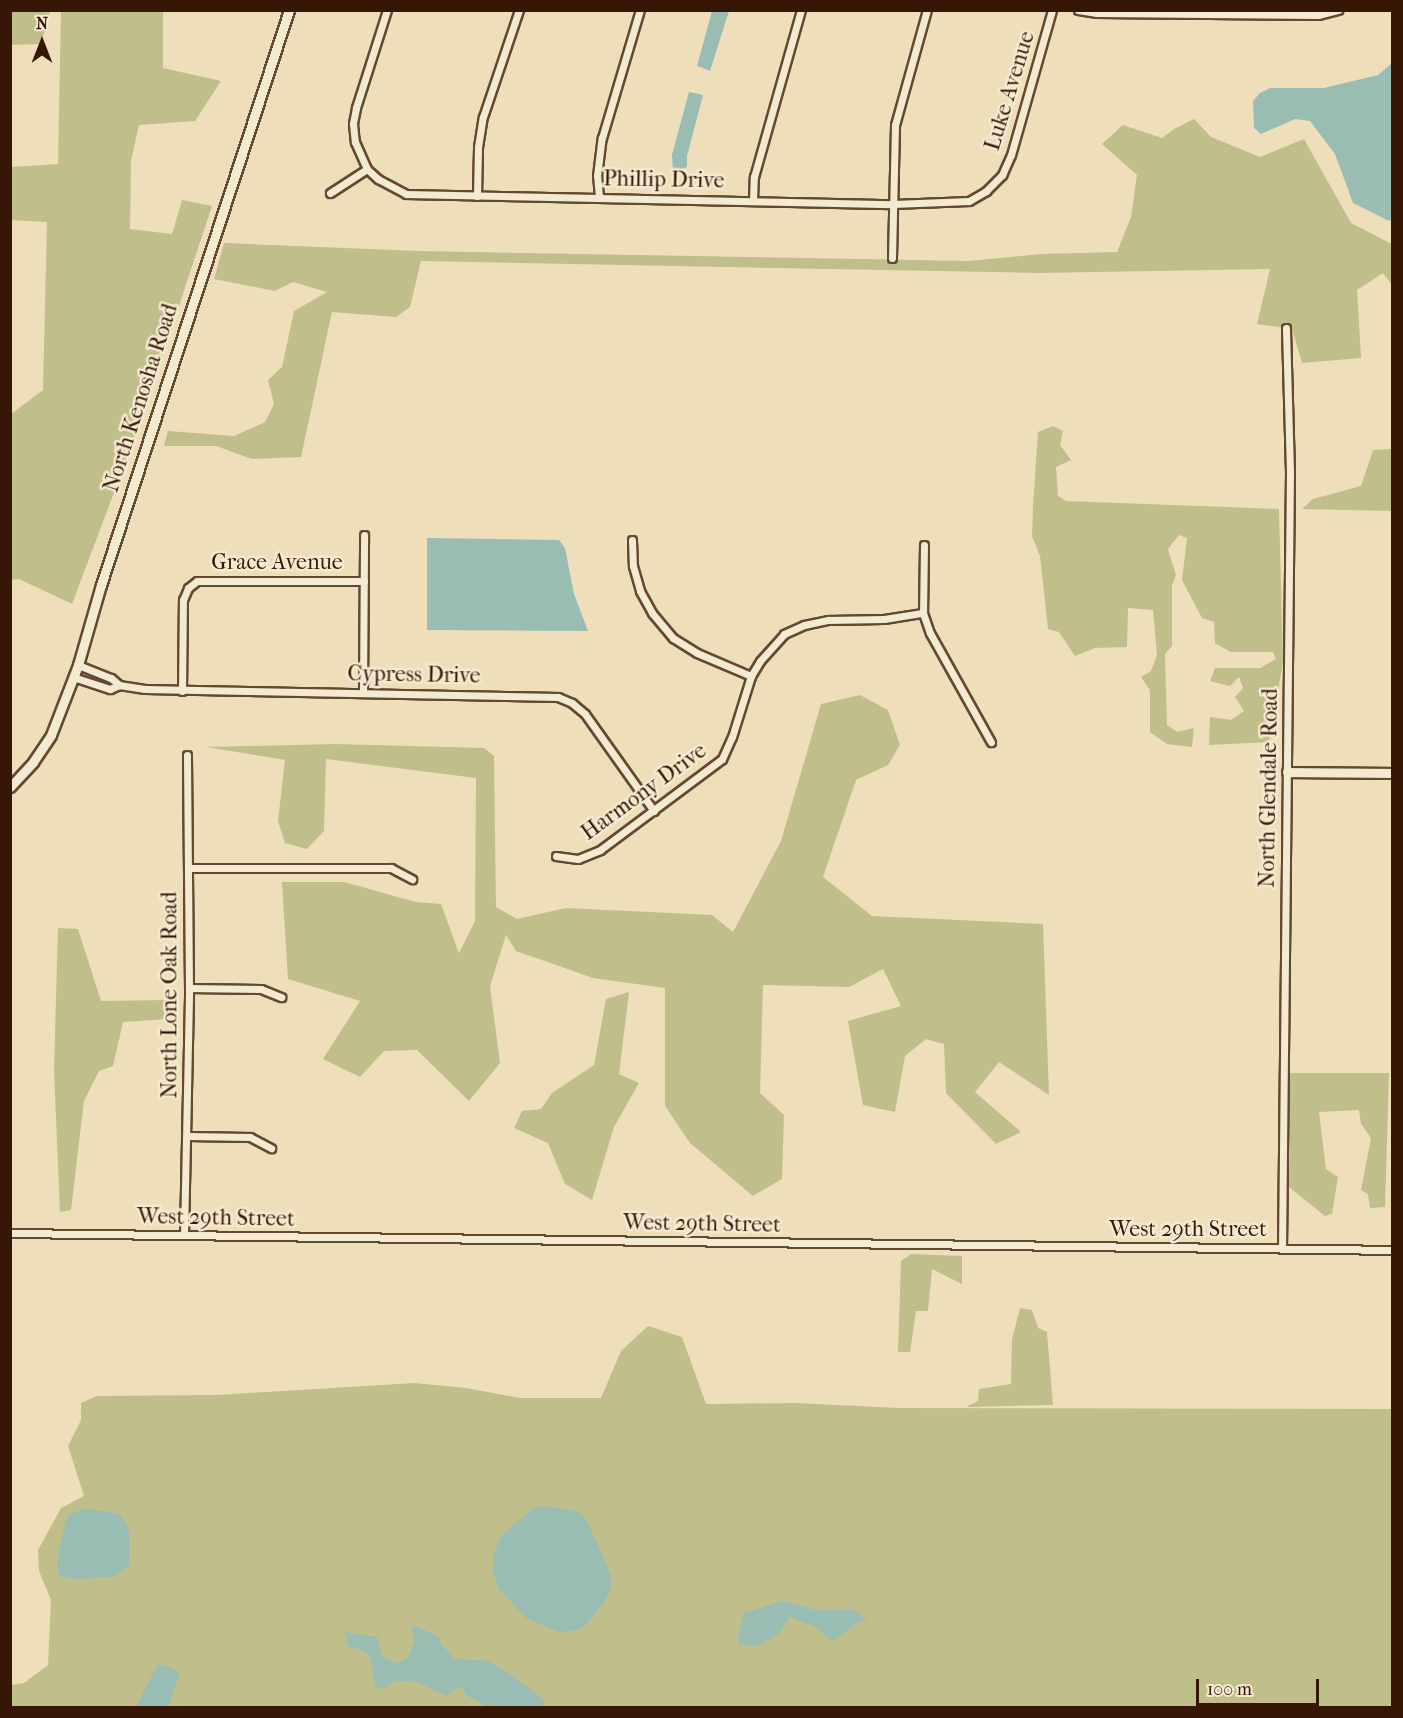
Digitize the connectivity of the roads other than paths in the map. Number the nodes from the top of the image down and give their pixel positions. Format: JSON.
{"nodes":[{"id":1,"x":289,"y":10,"type":"edge"},
{"id":2,"x":387,"y":10,"type":"edge"},
{"id":3,"x":519,"y":10,"type":"edge"},
{"id":4,"x":640,"y":10,"type":"edge"},
{"id":5,"x":801,"y":10,"type":"edge"},
{"id":6,"x":927,"y":10,"type":"edge"},
{"id":7,"x":1052,"y":10,"type":"edge"},
{"id":8,"x":1078,"y":10,"type":"edge"},
{"id":9,"x":1338,"y":10,"type":"edge"},
{"id":10,"x":367,"y":169,"type":"junction"},
{"id":11,"x":330,"y":193,"type":"dead end"},
{"id":12,"x":477,"y":196,"type":"junction"},
{"id":13,"x":599,"y":197,"type":"junction"},
{"id":14,"x":753,"y":200,"type":"junction"},
{"id":15,"x":969,"y":201,"type":"joint"},
{"id":16,"x":894,"y":204,"type":"junction"},
{"id":17,"x":892,"y":258,"type":"dead end"},
{"id":18,"x":1286,"y":328,"type":"dead end"},
{"id":19,"x":363,"y":535,"type":"dead end"},
{"id":20,"x":632,"y":540,"type":"dead end"},
{"id":21,"x":924,"y":545,"type":"dead end"},
{"id":22,"x":364,"y":581,"type":"junction"},
{"id":23,"x":923,"y":613,"type":"junction"},
{"id":24,"x":78,"y":665,"type":"junction"},
{"id":25,"x":751,"y":676,"type":"junction"},
{"id":26,"x":73,"y":677,"type":"junction"},
{"id":27,"x":119,"y":685,"type":"junction"},
{"id":28,"x":182,"y":691,"type":"junction"},
{"id":29,"x":363,"y":692,"type":"junction"},
{"id":30,"x":991,"y":742,"type":"dead end"},
{"id":31,"x":187,"y":754,"type":"dead end"},
{"id":32,"x":1287,"y":772,"type":"junction"},
{"id":33,"x":1392,"y":773,"type":"edge"},
{"id":34,"x":10,"y":787,"type":"edge"},
{"id":35,"x":654,"y":811,"type":"junction"},
{"id":36,"x":556,"y":856,"type":"dead end"},
{"id":37,"x":189,"y":868,"type":"junction"},
{"id":38,"x":412,"y":879,"type":"dead end"},
{"id":39,"x":189,"y":988,"type":"junction"},
{"id":40,"x":281,"y":998,"type":"dead end"},
{"id":41,"x":187,"y":1136,"type":"junction"},
{"id":42,"x":271,"y":1148,"type":"dead end"},
{"id":43,"x":10,"y":1233,"type":"edge"},
{"id":44,"x":184,"y":1235,"type":"junction"},
{"id":45,"x":1282,"y":1249,"type":"junction"},
{"id":46,"x":1392,"y":1250,"type":"edge"}],
"edges":[{"from":1,"to":24,"type":"street","name":"North Kenosha Road"},
{"from":2,"to":10,"type":"street"},
{"from":3,"to":12,"type":"street"},
{"from":4,"to":13,"type":"street"},
{"from":5,"to":14,"type":"street"},
{"from":6,"to":16,"type":"street"},
{"from":7,"to":15,"type":"street","name":"Luke Avenue"},
{"from":8,"to":9,"type":"street"},
{"from":10,"to":11,"type":"street"},
{"from":10,"to":12,"type":"street","name":"Phillip Drive"},
{"from":12,"to":13,"type":"street","name":"Phillip Drive"},
{"from":13,"to":14,"type":"street","name":"Phillip Drive"},
{"from":14,"to":16,"type":"street","name":"Phillip Drive"},
{"from":15,"to":16,"type":"street","name":"Phillip Drive"},
{"from":16,"to":17,"type":"street"},
{"from":18,"to":32,"type":"street","name":"North Glendale Road"},
{"from":19,"to":22,"type":"street"},
{"from":20,"to":25,"type":"street"},
{"from":21,"to":23,"type":"street"},
{"from":22,"to":28,"type":"street","name":"Grace Avenue"},
{"from":22,"to":29,"type":"street"},
{"from":23,"to":25,"type":"street","name":"Harmony Drive"},
{"from":23,"to":30,"type":"street"},
{"from":24,"to":26,"type":"street","name":"North Kenosha Road"},
{"from":24,"to":27,"type":"street","name":"Cypress Drive"},
{"from":25,"to":35,"type":"street","name":"Harmony Drive"},
{"from":26,"to":27,"type":"street","name":"Cypress Drive"},
{"from":26,"to":34,"type":"street","name":"North Kenosha Road"},
{"from":27,"to":28,"type":"street","name":"Cypress Drive"},
{"from":28,"to":29,"type":"street","name":"Cypress Drive"},
{"from":29,"to":35,"type":"street","name":"Cypress Drive"},
{"from":31,"to":37,"type":"street","name":"North Lone Oak Road"},
{"from":32,"to":33,"type":"street"},
{"from":32,"to":45,"type":"street","name":"North Glendale Road"},
{"from":35,"to":36,"type":"street","name":"Harmony Drive"},
{"from":37,"to":38,"type":"street"},
{"from":37,"to":39,"type":"street","name":"North Lone Oak Road"},
{"from":39,"to":40,"type":"street"},
{"from":39,"to":41,"type":"street","name":"North Lone Oak Road"},
{"from":41,"to":42,"type":"street"},
{"from":41,"to":44,"type":"street","name":"North Lone Oak Road"},
{"from":43,"to":44,"type":"street","name":"West 29th Street"},
{"from":44,"to":45,"type":"street","name":"West 29th Street"},
{"from":45,"to":46,"type":"street","name":"West 29th Street"}]}
